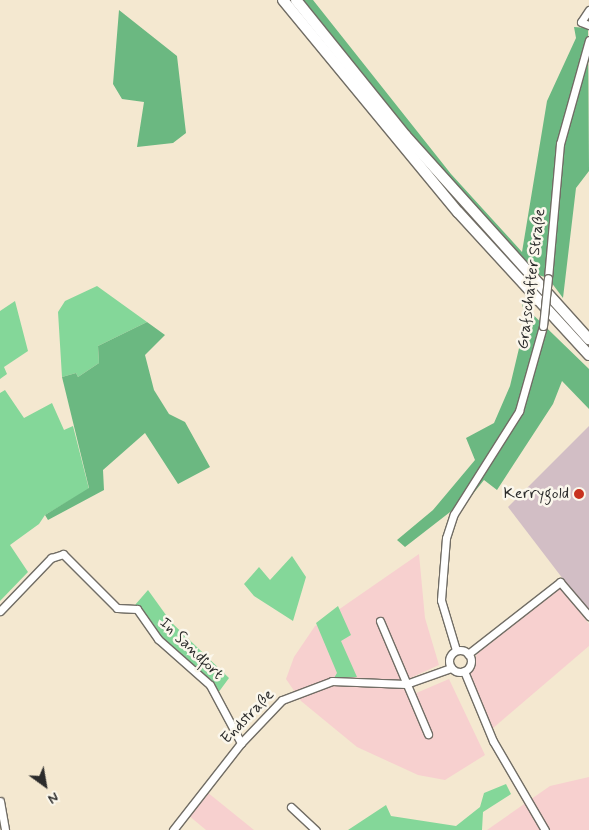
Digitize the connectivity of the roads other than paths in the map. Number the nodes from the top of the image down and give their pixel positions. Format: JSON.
{"nodes":[{"id":1,"x":282,"y":0,"type":"edge"},
{"id":2,"x":296,"y":0,"type":"edge"},
{"id":3,"x":589,"y":10,"type":"edge"},
{"id":4,"x":589,"y":25,"type":"edge"},
{"id":5,"x":589,"y":40,"type":"edge"},
{"id":6,"x":589,"y":339,"type":"edge"},
{"id":7,"x":589,"y":355,"type":"edge"},
{"id":8,"x":0,"y":611,"type":"edge"},
{"id":9,"x":589,"y":616,"type":"edge"},
{"id":10,"x":380,"y":621,"type":"dead end"},
{"id":11,"x":456,"y":650,"type":"junction"},
{"id":12,"x":468,"y":654,"type":"junction"},
{"id":13,"x":451,"y":668,"type":"junction"},
{"id":14,"x":464,"y":671,"type":"junction"},
{"id":15,"x":406,"y":684,"type":"junction"},
{"id":16,"x":428,"y":734,"type":"dead end"},
{"id":17,"x":241,"y":743,"type":"junction"},
{"id":18,"x":0,"y":801,"type":"edge"},
{"id":19,"x":291,"y":806,"type":"dead end"},
{"id":20,"x":5,"y":830,"type":"edge"},
{"id":21,"x":173,"y":830,"type":"edge"},
{"id":22,"x":316,"y":830,"type":"edge"},
{"id":23,"x":545,"y":830,"type":"edge"}],
"edges":[{"from":1,"to":7,"type":"highway"},
{"from":2,"to":6,"type":"highway"},
{"from":3,"to":4,"type":"street"},
{"from":5,"to":11,"type":"street","name":"Grafschafter Straße","bridge":true},
{"from":8,"to":17,"type":"street","name":"In Sandfort"},
{"from":9,"to":12,"type":"street"},
{"from":10,"to":15,"type":"street"},
{"from":11,"to":12,"type":"street"},
{"from":11,"to":13,"type":"street"},
{"from":12,"to":14,"type":"street"},
{"from":13,"to":14,"type":"street"},
{"from":13,"to":15,"type":"street","name":"Endstraße"},
{"from":14,"to":23,"type":"street"},
{"from":15,"to":16,"type":"street"},
{"from":15,"to":17,"type":"street","name":"Endstraße"},
{"from":17,"to":21,"type":"street","name":"Endstraße"},
{"from":18,"to":20,"type":"street"},
{"from":19,"to":22,"type":"street"}]}
